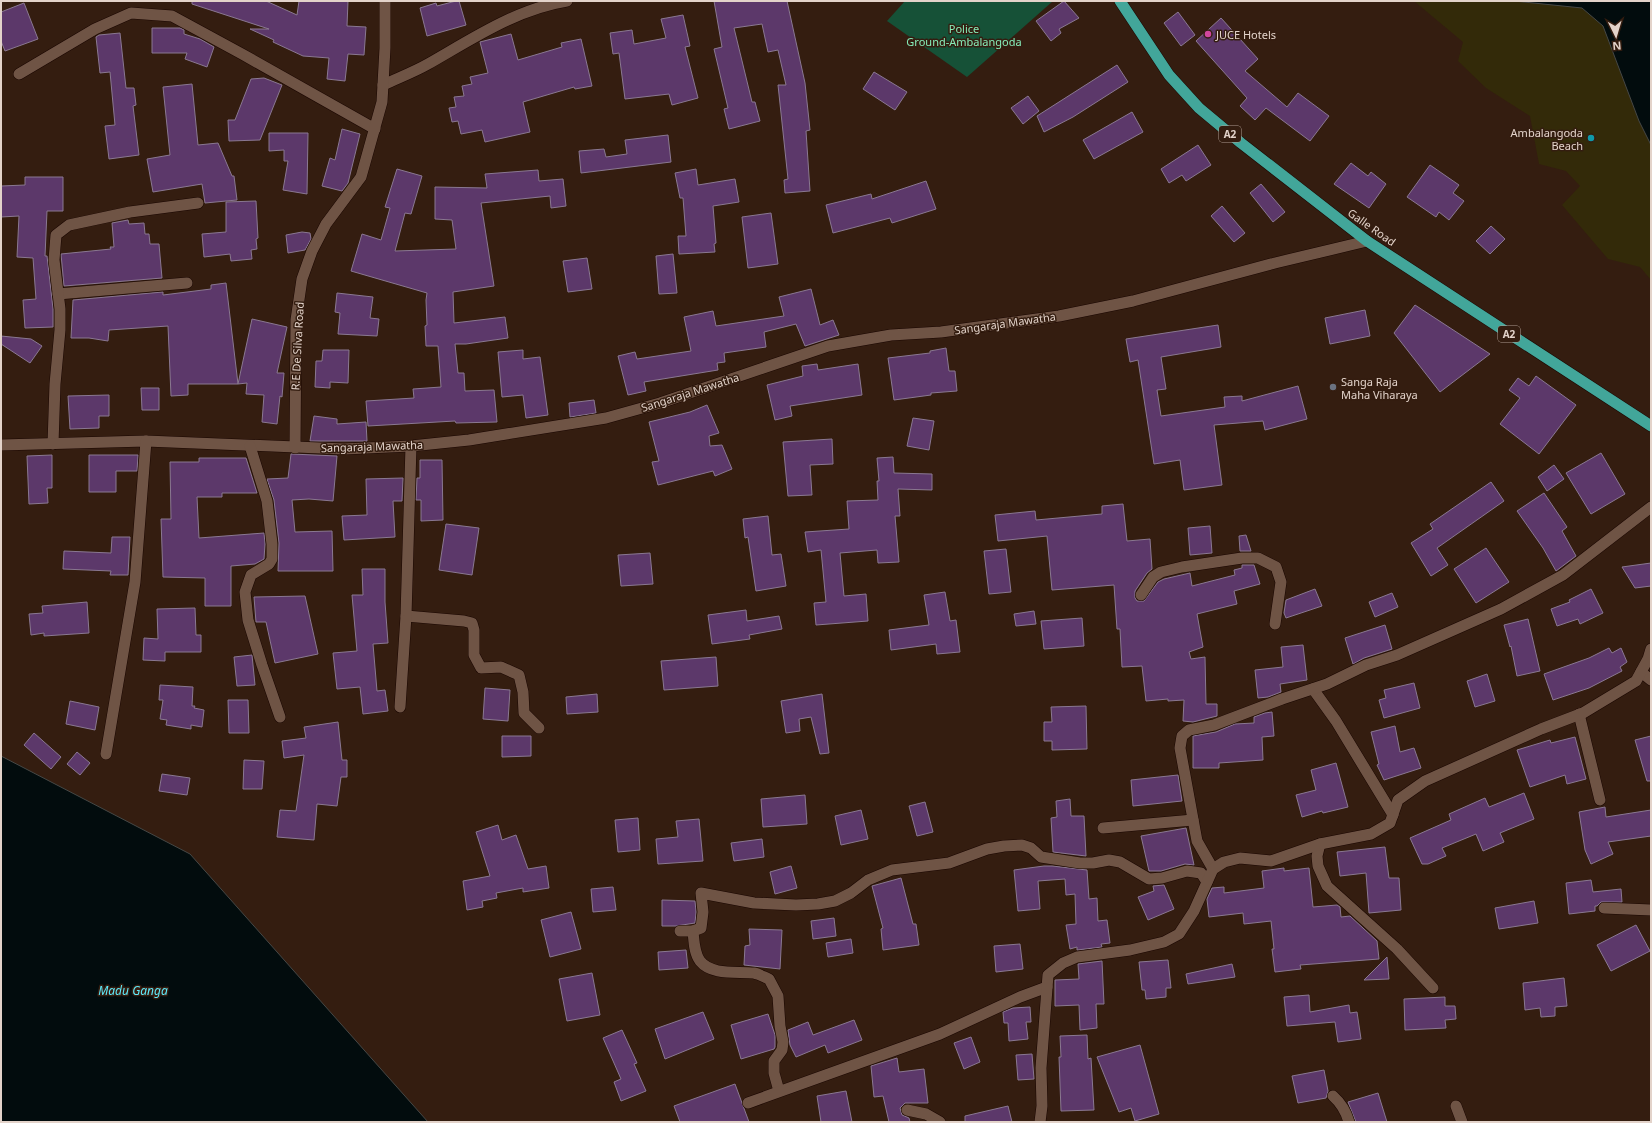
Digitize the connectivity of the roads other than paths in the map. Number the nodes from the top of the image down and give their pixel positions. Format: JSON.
{"nodes":[{"id":1,"x":385,"y":1,"type":"edge"},
{"id":2,"x":567,"y":1,"type":"edge"},
{"id":3,"x":1120,"y":1,"type":"edge"},
{"id":4,"x":19,"y":74,"type":"dead end"},
{"id":5,"x":383,"y":85,"type":"junction"},
{"id":6,"x":375,"y":129,"type":"junction"},
{"id":7,"x":198,"y":203,"type":"dead end"},
{"id":8,"x":1367,"y":241,"type":"junction"},
{"id":9,"x":186,"y":284,"type":"dead end"},
{"id":10,"x":58,"y":294,"type":"junction"},
{"id":11,"x":1651,"y":426,"type":"edge"},
{"id":12,"x":146,"y":441,"type":"junction"},
{"id":13,"x":53,"y":444,"type":"junction"},
{"id":14,"x":1,"y":445,"type":"edge"},
{"id":15,"x":250,"y":446,"type":"junction"},
{"id":16,"x":411,"y":446,"type":"junction"},
{"id":17,"x":295,"y":448,"type":"junction"},
{"id":18,"x":1651,"y":507,"type":"edge"},
{"id":19,"x":1141,"y":595,"type":"dead end"},
{"id":20,"x":406,"y":616,"type":"junction"},
{"id":21,"x":1275,"y":624,"type":"dead end"},
{"id":22,"x":1651,"y":649,"type":"edge"},
{"id":23,"x":1641,"y":672,"type":"junction"},
{"id":24,"x":1651,"y":680,"type":"edge"},
{"id":25,"x":1314,"y":688,"type":"junction"},
{"id":26,"x":400,"y":707,"type":"dead end"},
{"id":27,"x":1579,"y":714,"type":"junction"},
{"id":28,"x":280,"y":716,"type":"dead end"},
{"id":29,"x":539,"y":728,"type":"dead end"},
{"id":30,"x":106,"y":754,"type":"dead end"},
{"id":31,"x":1600,"y":800,"type":"dead end"},
{"id":32,"x":1393,"y":815,"type":"junction"},
{"id":33,"x":1192,"y":820,"type":"junction"},
{"id":34,"x":1103,"y":828,"type":"dead end"},
{"id":35,"x":1320,"y":844,"type":"junction"},
{"id":36,"x":1213,"y":869,"type":"junction"},
{"id":37,"x":1207,"y":882,"type":"junction"},
{"id":38,"x":1604,"y":908,"type":"dead end"},
{"id":39,"x":1651,"y":910,"type":"edge"},
{"id":40,"x":680,"y":931,"type":"dead end"},
{"id":41,"x":693,"y":931,"type":"junction"},
{"id":42,"x":1047,"y":987,"type":"junction"},
{"id":43,"x":1433,"y":988,"type":"dead end"},
{"id":44,"x":778,"y":1091,"type":"junction"},
{"id":45,"x":1333,"y":1096,"type":"dead end"},
{"id":46,"x":748,"y":1103,"type":"dead end"},
{"id":47,"x":1456,"y":1106,"type":"dead end"},
{"id":48,"x":907,"y":1110,"type":"dead end"},
{"id":49,"x":940,"y":1122,"type":"edge"},
{"id":50,"x":1040,"y":1122,"type":"edge"},
{"id":51,"x":1349,"y":1122,"type":"edge"},
{"id":52,"x":1462,"y":1122,"type":"edge"}],
"edges":[{"from":1,"to":5,"type":"street","name":"R.E De Silva Road"},
{"from":2,"to":5,"type":"street"},
{"from":3,"to":8,"type":"highway","name":"Galle Road","number":"A2"},
{"from":4,"to":6,"type":"street"},
{"from":5,"to":6,"type":"street","name":"R.E De Silva Road"},
{"from":6,"to":17,"type":"street","name":"R.E De Silva Road"},
{"from":7,"to":10,"type":"street"},
{"from":8,"to":11,"type":"highway","name":"Galle Road","number":"A2"},
{"from":8,"to":16,"type":"street","name":"Sangaraja Mawatha"},
{"from":9,"to":10,"type":"street"},
{"from":10,"to":13,"type":"street"},
{"from":12,"to":13,"type":"street","name":"Sangaraja Mawatha"},
{"from":12,"to":15,"type":"street","name":"Sangaraja Mawatha"},
{"from":12,"to":30,"type":"street"},
{"from":13,"to":14,"type":"street","name":"Sangaraja Mawatha"},
{"from":15,"to":17,"type":"street","name":"Sangaraja Mawatha"},
{"from":15,"to":28,"type":"street"},
{"from":16,"to":17,"type":"street","name":"Sangaraja Mawatha"},
{"from":16,"to":20,"type":"street"},
{"from":18,"to":25,"type":"street"},
{"from":19,"to":21,"type":"street"},
{"from":20,"to":26,"type":"street"},
{"from":20,"to":29,"type":"street"},
{"from":22,"to":23,"type":"street"},
{"from":23,"to":24,"type":"street"},
{"from":23,"to":27,"type":"street"},
{"from":25,"to":32,"type":"street"},
{"from":25,"to":33,"type":"street"},
{"from":27,"to":31,"type":"street"},
{"from":27,"to":32,"type":"street"},
{"from":32,"to":35,"type":"street"},
{"from":33,"to":34,"type":"street"},
{"from":33,"to":36,"type":"street"},
{"from":35,"to":36,"type":"street"},
{"from":35,"to":43,"type":"street"},
{"from":36,"to":37,"type":"street"},
{"from":37,"to":41,"type":"street"},
{"from":37,"to":42,"type":"street"},
{"from":38,"to":39,"type":"street"},
{"from":40,"to":41,"type":"street"},
{"from":41,"to":44,"type":"street"},
{"from":42,"to":44,"type":"street"},
{"from":42,"to":50,"type":"street"},
{"from":44,"to":46,"type":"street"},
{"from":45,"to":51,"type":"street"},
{"from":47,"to":52,"type":"street"},
{"from":48,"to":49,"type":"street"}]}
